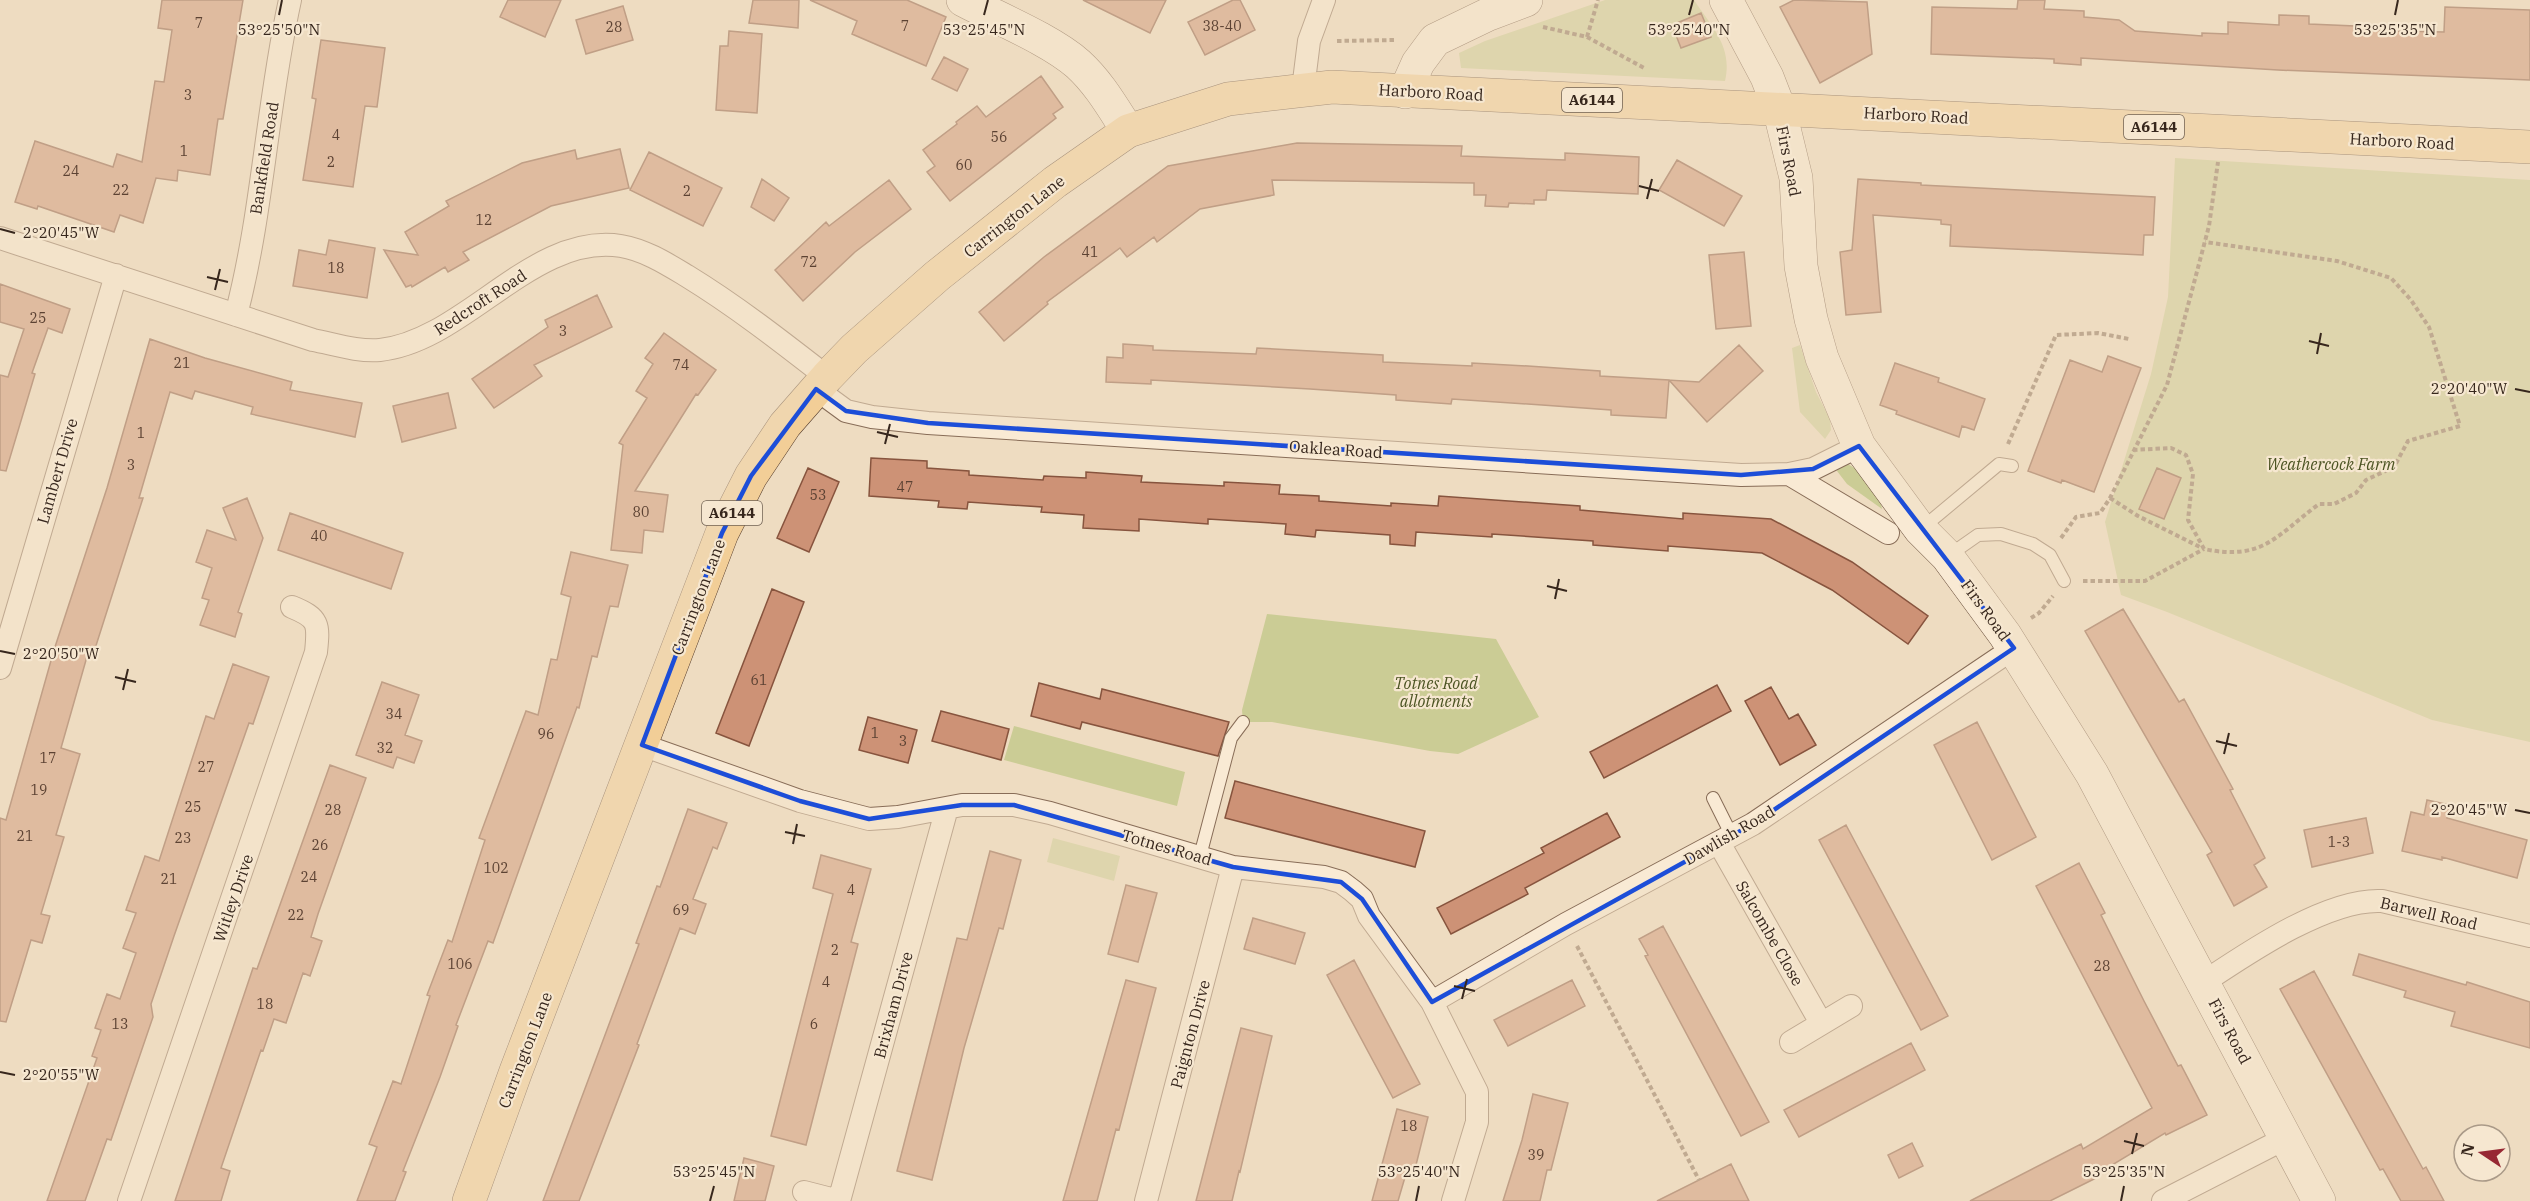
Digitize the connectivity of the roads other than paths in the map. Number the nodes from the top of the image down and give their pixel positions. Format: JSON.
{"nodes":[{"id":1,"x":290,"y":0,"type":"edge"},
{"id":2,"x":963,"y":0,"type":"edge"},
{"id":3,"x":1324,"y":0,"type":"edge"},
{"id":4,"x":1526,"y":0,"type":"edge"},
{"id":5,"x":1726,"y":0,"type":"edge"},
{"id":6,"x":1303,"y":89,"type":"junction"},
{"id":7,"x":1406,"y":92,"type":"junction"},
{"id":8,"x":1779,"y":108,"type":"junction"},
{"id":9,"x":1128,"y":131,"type":"junction"},
{"id":10,"x":2530,"y":147,"type":"edge"},
{"id":11,"x":0,"y":238,"type":"edge"},
{"id":12,"x":116,"y":275,"type":"junction"},
{"id":13,"x":236,"y":315,"type":"junction"},
{"id":14,"x":822,"y":383,"type":"junction"},
{"id":15,"x":1859,"y":446,"type":"junction"},
{"id":16,"x":2006,"y":465,"type":"road end"},
{"id":17,"x":1789,"y":474,"type":"junction"},
{"id":18,"x":1920,"y":529,"type":"junction"},
{"id":19,"x":1888,"y":533,"type":"dead end"},
{"id":20,"x":1947,"y":556,"type":"junction"},
{"id":21,"x":2064,"y":581,"type":"road end"},
{"id":22,"x":292,"y":607,"type":"dead end"},
{"id":23,"x":2009,"y":641,"type":"junction"},
{"id":24,"x":0,"y":668,"type":"edge"},
{"id":25,"x":1243,"y":722,"type":"dead end"},
{"id":26,"x":642,"y":745,"type":"junction"},
{"id":27,"x":1713,"y":798,"type":"dead end"},
{"id":28,"x":947,"y":808,"type":"junction"},
{"id":29,"x":1726,"y":839,"type":"junction"},
{"id":30,"x":1200,"y":856,"type":"junction"},
{"id":31,"x":1233,"y":867,"type":"junction"},
{"id":32,"x":2530,"y":936,"type":"edge"},
{"id":33,"x":2204,"y":982,"type":"junction"},
{"id":34,"x":1432,"y":1002,"type":"junction"},
{"id":35,"x":1851,"y":1006,"type":"dead end"},
{"id":36,"x":1821,"y":1023,"type":"junction"},
{"id":37,"x":1791,"y":1042,"type":"dead end"},
{"id":38,"x":2286,"y":1138,"type":"junction"},
{"id":39,"x":804,"y":1192,"type":"dead end"},
{"id":40,"x":129,"y":1201,"type":"edge"},
{"id":41,"x":469,"y":1201,"type":"edge"},
{"id":42,"x":839,"y":1201,"type":"edge"},
{"id":43,"x":1146,"y":1201,"type":"edge"},
{"id":44,"x":1453,"y":1201,"type":"edge"},
{"id":45,"x":2163,"y":1201,"type":"edge"},
{"id":46,"x":2319,"y":1201,"type":"edge"}],
"edges":[{"from":1,"to":13,"type":"street","name":"Bankfield Road"},
{"from":2,"to":9,"type":"street"},
{"from":3,"to":6,"type":"street"},
{"from":4,"to":7,"type":"street"},
{"from":5,"to":8,"type":"street","name":"Firs Road"},
{"from":6,"to":7,"type":"main road","name":"Harboro Road","number":"A6144"},
{"from":6,"to":9,"type":"main road","name":"Carrington Lane","number":"A6144"},
{"from":7,"to":8,"type":"main road","name":"Harboro Road","number":"A6144"},
{"from":8,"to":10,"type":"main road","name":"Harboro Road","number":"A6144"},
{"from":8,"to":15,"type":"street","name":"Firs Road"},
{"from":9,"to":14,"type":"main road","name":"Carrington Lane","number":"A6144"},
{"from":11,"to":12,"type":"street","name":"Redcroft Road"},
{"from":12,"to":13,"type":"street","name":"Redcroft Road"},
{"from":12,"to":24,"type":"street","name":"Lambert Drive"},
{"from":13,"to":14,"type":"street","name":"Redcroft Road"},
{"from":14,"to":17,"type":"street","name":"Oaklea Road"},
{"from":14,"to":26,"type":"main road","name":"Carrington Lane","number":"A6144"},
{"from":15,"to":17,"type":"street","name":"Oaklea Road"},
{"from":15,"to":18,"type":"street","name":"Firs Road"},
{"from":16,"to":18,"type":"lane"},
{"from":17,"to":19,"type":"street"},
{"from":18,"to":20,"type":"street","name":"Firs Road"},
{"from":20,"to":21,"type":"lane"},
{"from":20,"to":23,"type":"street","name":"Firs Road"},
{"from":22,"to":40,"type":"street","name":"Witley Drive"},
{"from":23,"to":29,"type":"street","name":"Dawlish Road"},
{"from":23,"to":33,"type":"street","name":"Firs Road"},
{"from":25,"to":30,"type":"lane"},
{"from":26,"to":28,"type":"street","name":"Totnes Road"},
{"from":26,"to":41,"type":"main road","name":"Carrington Lane","number":"A6144"},
{"from":27,"to":29,"type":"lane"},
{"from":28,"to":30,"type":"street","name":"Totnes Road"},
{"from":28,"to":42,"type":"street","name":"Brixham Drive"},
{"from":29,"to":34,"type":"street","name":"Dawlish Road"},
{"from":29,"to":36,"type":"street","name":"Salcombe Close"},
{"from":30,"to":31,"type":"street","name":"Totnes Road"},
{"from":31,"to":34,"type":"street","name":"Totnes Road"},
{"from":31,"to":43,"type":"street","name":"Paignton Drive"},
{"from":32,"to":33,"type":"street","name":"Barwell Road"},
{"from":33,"to":38,"type":"street","name":"Firs Road"},
{"from":34,"to":44,"type":"street","name":"Totnes Road"},
{"from":35,"to":36,"type":"street"},
{"from":36,"to":37,"type":"street"},
{"from":38,"to":45,"type":"street"},
{"from":38,"to":46,"type":"street","name":"Firs Road"},
{"from":39,"to":42,"type":"street","name":"Brixham Drive"}]}
